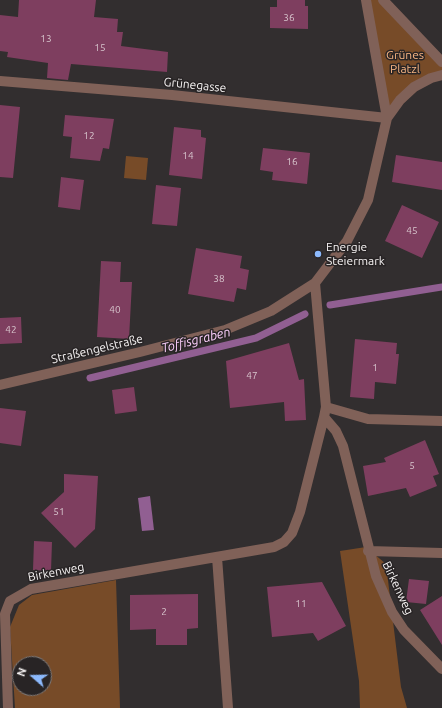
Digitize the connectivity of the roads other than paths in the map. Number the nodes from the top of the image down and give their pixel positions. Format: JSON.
{"nodes":[{"id":1,"x":366,"y":0,"type":"edge"},
{"id":2,"x":383,"y":0,"type":"edge"},
{"id":3,"x":442,"y":62,"type":"edge"},
{"id":4,"x":442,"y":75,"type":"edge"},
{"id":5,"x":0,"y":81,"type":"edge"},
{"id":6,"x":387,"y":118,"type":"junction"},
{"id":7,"x":315,"y":283,"type":"junction"},
{"id":8,"x":0,"y":384,"type":"edge"},
{"id":9,"x":325,"y":412,"type":"junction"},
{"id":10,"x":442,"y":421,"type":"edge"},
{"id":11,"x":368,"y":551,"type":"junction"},
{"id":12,"x":442,"y":553,"type":"edge"},
{"id":13,"x":217,"y":557,"type":"junction"},
{"id":14,"x":442,"y":669,"type":"edge"},
{"id":15,"x":8,"y":708,"type":"edge"},
{"id":16,"x":228,"y":708,"type":"edge"}],
"edges":[{"from":1,"to":6,"type":"street","name":"Straßengelstraße"},
{"from":2,"to":3,"type":"street"},
{"from":4,"to":6,"type":"street"},
{"from":5,"to":6,"type":"street","name":"Grünegasse"},
{"from":6,"to":7,"type":"street","name":"Straßengelstraße"},
{"from":7,"to":8,"type":"street","name":"Straßengelstraße"},
{"from":7,"to":9,"type":"street","name":"Birkenweg"},
{"from":9,"to":10,"type":"street"},
{"from":9,"to":11,"type":"street","name":"Birkenweg"},
{"from":9,"to":13,"type":"street","name":"Birkenweg"},
{"from":11,"to":12,"type":"street","name":"Birkenweg"},
{"from":11,"to":14,"type":"street","name":"Birkenweg"},
{"from":13,"to":15,"type":"street","name":"Birkenweg"},
{"from":13,"to":16,"type":"street"}]}
